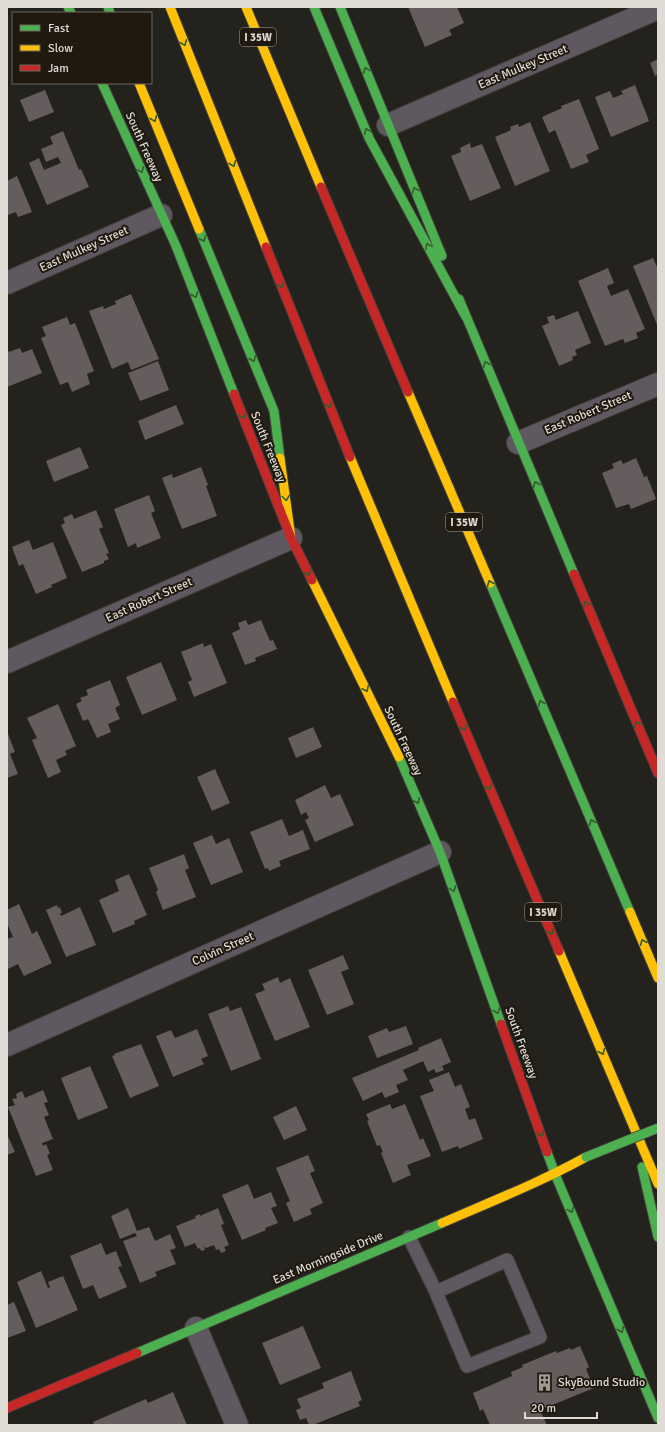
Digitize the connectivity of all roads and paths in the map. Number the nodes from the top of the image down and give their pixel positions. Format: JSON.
{"nodes":[{"id":1,"x":170,"y":7,"type":"edge"},
{"id":2,"x":246,"y":7,"type":"edge"},
{"id":3,"x":314,"y":7,"type":"edge"},
{"id":4,"x":340,"y":7,"type":"edge"},
{"id":5,"x":658,"y":8,"type":"edge"},
{"id":6,"x":102,"y":84,"type":"edge"},
{"id":7,"x":139,"y":84,"type":"edge"},
{"id":8,"x":388,"y":125,"type":"junction"},
{"id":9,"x":161,"y":215,"type":"junction"},
{"id":10,"x":7,"y":282,"type":"edge"},
{"id":11,"x":466,"y":317,"type":"junction"},
{"id":12,"x":658,"y":384,"type":"edge"},
{"id":13,"x":518,"y":443,"type":"junction"},
{"id":14,"x":291,"y":538,"type":"junction"},
{"id":15,"x":7,"y":662,"type":"edge"},
{"id":16,"x":656,"y":763,"type":"edge"},
{"id":17,"x":440,"y":852,"type":"junction"},
{"id":18,"x":658,"y":978,"type":"edge"},
{"id":19,"x":7,"y":1045,"type":"edge"},
{"id":20,"x":611,"y":1073,"type":"junction"},
{"id":21,"x":658,"y":1128,"type":"edge"},
{"id":22,"x":555,"y":1174,"type":"junction"},
{"id":23,"x":658,"y":1184,"type":"edge"},
{"id":24,"x":658,"y":1236,"type":"edge"},
{"id":25,"x":409,"y":1237,"type":"junction"},
{"id":26,"x":436,"y":1292,"type":"junction"},
{"id":27,"x":196,"y":1328,"type":"junction"},
{"id":28,"x":7,"y":1408,"type":"edge"},
{"id":29,"x":658,"y":1418,"type":"edge"},
{"id":30,"x":237,"y":1425,"type":"edge"}],
"edges":[{"from":1,"to":20,"type":"main road","number":"I 35W","one_way":true},
{"from":18,"to":2,"type":"main road","number":"I 35W","one_way":true},
{"from":11,"to":3,"type":"main road","one_way":true},
{"from":8,"to":4,"type":"main road","one_way":true},
{"from":5,"to":8,"type":"street","name":"East Mulkey Street"},
{"from":6,"to":9,"type":"main road","name":"South Freeway","one_way":true},
{"from":7,"to":14,"type":"main road","one_way":true},
{"from":11,"to":8,"type":"main road","one_way":true},
{"from":9,"to":10,"type":"street","name":"East Mulkey Street"},
{"from":9,"to":14,"type":"main road","name":"South Freeway","one_way":true},
{"from":13,"to":11,"type":"main road","one_way":true},
{"from":12,"to":13,"type":"street","name":"East Robert Street"},
{"from":16,"to":13,"type":"main road","one_way":true},
{"from":14,"to":15,"type":"street","name":"East Robert Street"},
{"from":14,"to":17,"type":"main road","name":"South Freeway","one_way":true},
{"from":17,"to":19,"type":"street","name":"Colvin Street"},
{"from":17,"to":22,"type":"main road","name":"South Freeway","one_way":true},
{"from":20,"to":23,"type":"main road","number":"I 35W"},
{"from":20,"to":24,"type":"main road"},
{"from":21,"to":22,"type":"main road","name":"East Morningside Drive","bridge":true},
{"from":22,"to":25,"type":"main road","name":"East Morningside Drive"},
{"from":22,"to":29,"type":"main road","name":"South Freeway","one_way":true},
{"from":25,"to":26,"type":"lane"},
{"from":25,"to":27,"type":"main road","name":"East Morningside Drive"},
{"from":26,"to":26,"type":"lane"},
{"from":27,"to":28,"type":"main road","name":"East Morningside Drive"},
{"from":27,"to":30,"type":"street"}]}
